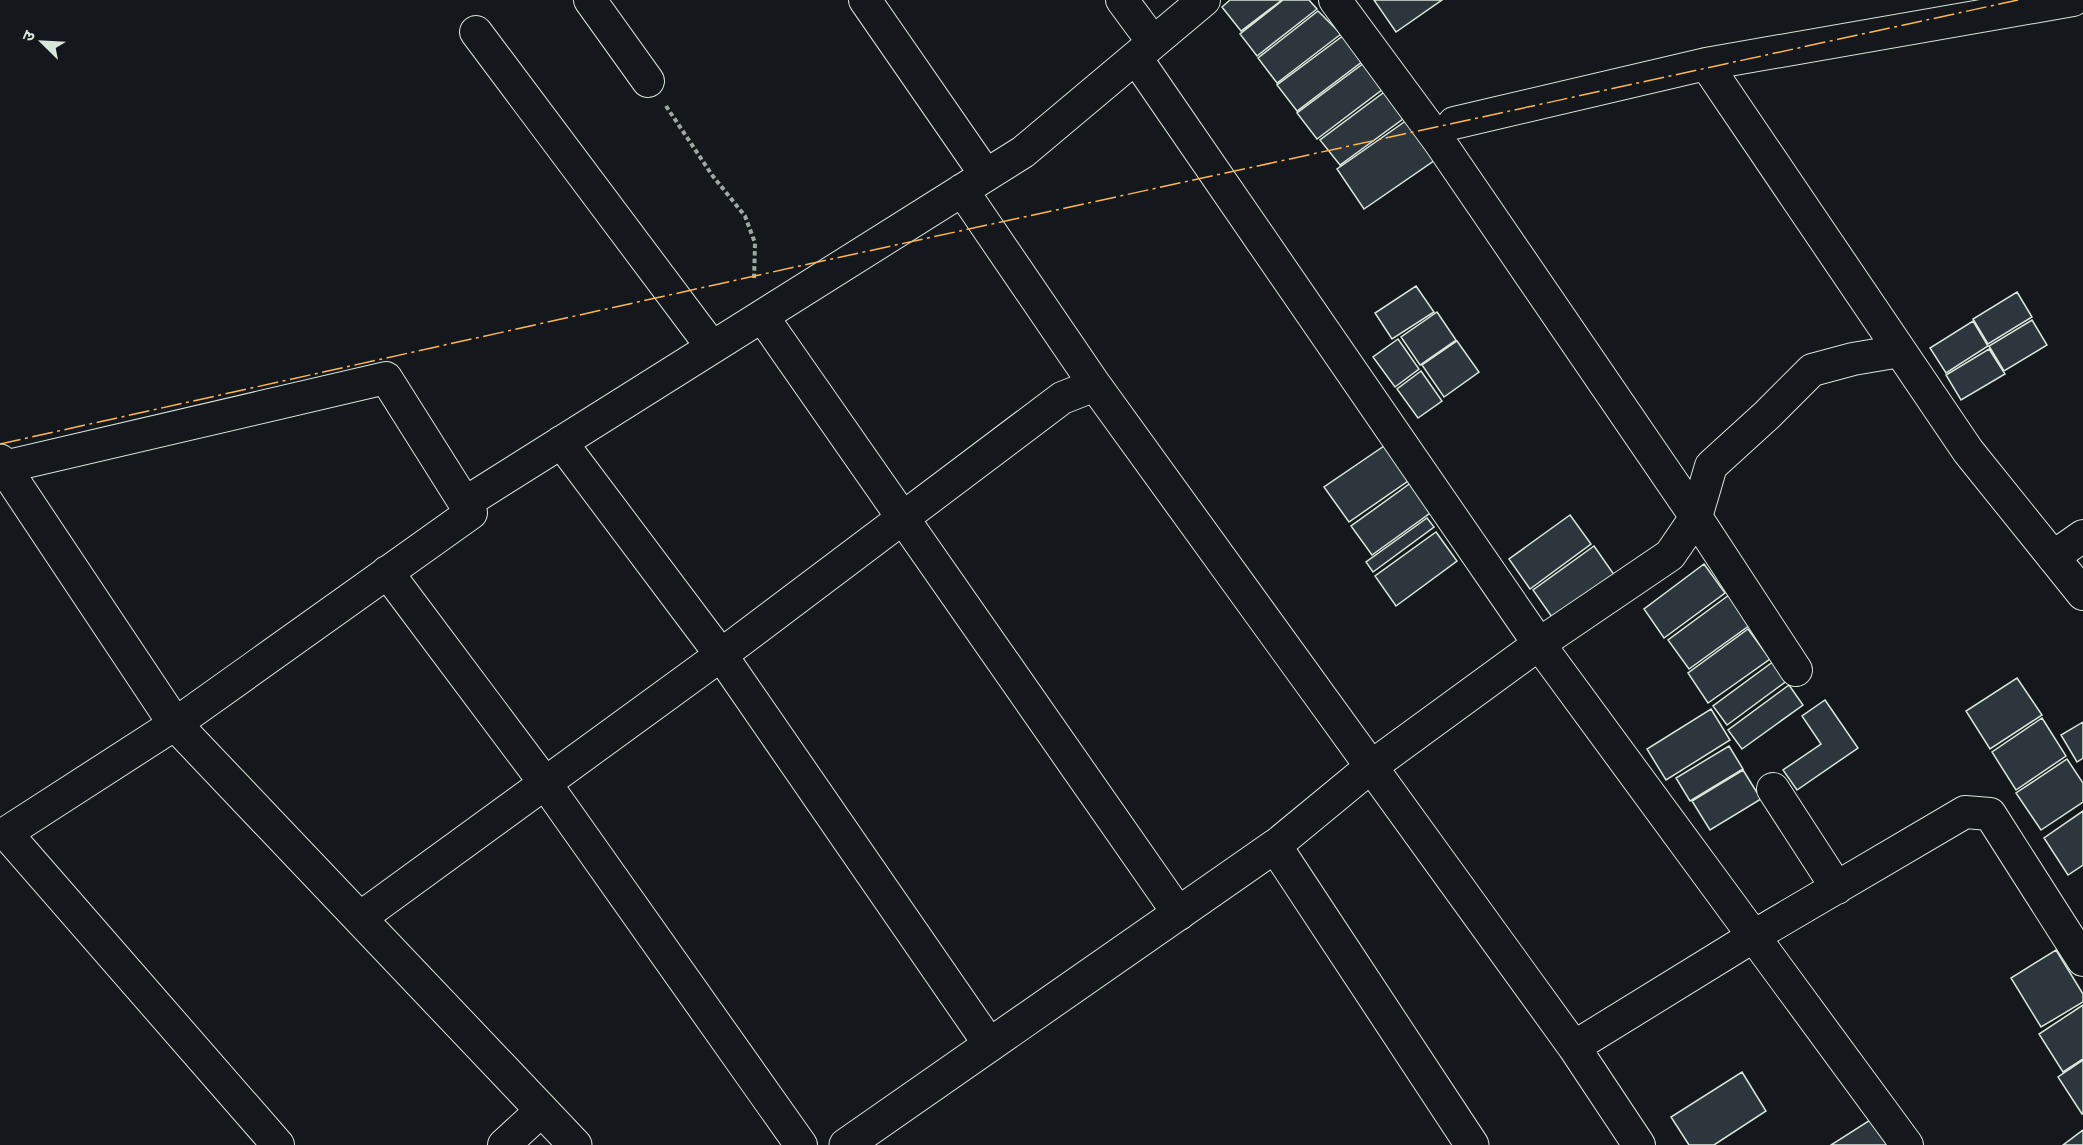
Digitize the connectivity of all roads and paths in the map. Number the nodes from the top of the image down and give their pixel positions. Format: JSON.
{"nodes":[{"id":1,"x":590,"y":0,"type":"edge"},
{"id":2,"x":865,"y":0,"type":"edge"},
{"id":3,"x":1122,"y":0,"type":"edge"},
{"id":4,"x":1204,"y":0,"type":"edge"},
{"id":5,"x":1335,"y":0,"type":"edge"},
{"id":6,"x":2073,"y":0,"type":"edge"},
{"id":7,"x":476,"y":32,"type":"dead end"},
{"id":8,"x":1145,"y":50,"type":"junction"},
{"id":9,"x":1706,"y":64,"type":"junction"},
{"id":10,"x":648,"y":81,"type":"joint"},
{"id":11,"x":1454,"y":123,"type":"dead end"},
{"id":12,"x":974,"y":182,"type":"junction"},
{"id":13,"x":762,"y":316,"type":"junction"},
{"id":14,"x":712,"y":347,"type":"junction"},
{"id":15,"x":1900,"y":351,"type":"junction"},
{"id":16,"x":1095,"y":385,"type":"junction"},
{"id":17,"x":561,"y":442,"type":"junction"},
{"id":18,"x":1,"y":465,"type":"edge"},
{"id":19,"x":465,"y":503,"type":"junction"},
{"id":20,"x":1696,"y":517,"type":"junction"},
{"id":21,"x":904,"y":518,"type":"junction"},
{"id":22,"x":2083,"y":537,"type":"edge"},
{"id":23,"x":2053,"y":557,"type":"junction"},
{"id":24,"x":387,"y":572,"type":"junction"},
{"id":25,"x":2083,"y":594,"type":"edge"},
{"id":26,"x":1539,"y":644,"type":"junction"},
{"id":27,"x":721,"y":655,"type":"junction"},
{"id":28,"x":1796,"y":670,"type":"dead end"},
{"id":29,"x":176,"y":724,"type":"junction"},
{"id":30,"x":1372,"y":766,"type":"junction"},
{"id":31,"x":545,"y":783,"type":"junction"},
{"id":32,"x":1773,"y":789,"type":"dead end"},
{"id":33,"x":2,"y":831,"type":"edge"},
{"id":34,"x":1275,"y":846,"type":"junction"},
{"id":35,"x":1837,"y":888,"type":"junction"},
{"id":36,"x":1179,"y":914,"type":"junction"},
{"id":37,"x":360,"y":918,"type":"junction"},
{"id":38,"x":1754,"y":936,"type":"junction"},
{"id":39,"x":2083,"y":960,"type":"edge"},
{"id":40,"x":990,"y":1045,"type":"junction"},
{"id":41,"x":1574,"y":1047,"type":"junction"},
{"id":42,"x":542,"y":1110,"type":"junction"},
{"id":43,"x":278,"y":1145,"type":"edge"},
{"id":44,"x":504,"y":1145,"type":"edge"},
{"id":45,"x":575,"y":1145,"type":"edge"},
{"id":46,"x":801,"y":1145,"type":"edge"},
{"id":47,"x":846,"y":1145,"type":"edge"},
{"id":48,"x":1472,"y":1145,"type":"edge"},
{"id":49,"x":1639,"y":1145,"type":"edge"},
{"id":50,"x":1907,"y":1145,"type":"edge"}],
"edges":[{"from":1,"to":10,"type":"street"},
{"from":2,"to":12,"type":"street"},
{"from":3,"to":8,"type":"street"},
{"from":4,"to":8,"type":"street"},
{"from":5,"to":20,"type":"street"},
{"from":6,"to":9,"type":"street"},
{"from":7,"to":14,"type":"street"},
{"from":8,"to":12,"type":"street"},
{"from":8,"to":26,"type":"street"},
{"from":9,"to":11,"type":"street"},
{"from":9,"to":15,"type":"street"},
{"from":10,"to":13,"type":"path"},
{"from":12,"to":13,"type":"street"},
{"from":12,"to":16,"type":"street"},
{"from":13,"to":14,"type":"street"},
{"from":13,"to":21,"type":"street"},
{"from":14,"to":17,"type":"street"},
{"from":15,"to":20,"type":"street"},
{"from":15,"to":23,"type":"street"},
{"from":16,"to":21,"type":"street"},
{"from":16,"to":30,"type":"street"},
{"from":17,"to":19,"type":"street"},
{"from":17,"to":27,"type":"street"},
{"from":18,"to":19,"type":"street"},
{"from":18,"to":29,"type":"street"},
{"from":19,"to":24,"type":"street"},
{"from":20,"to":26,"type":"street"},
{"from":20,"to":28,"type":"street"},
{"from":21,"to":27,"type":"street"},
{"from":21,"to":36,"type":"street"},
{"from":22,"to":23,"type":"street"},
{"from":23,"to":25,"type":"street"},
{"from":24,"to":29,"type":"street"},
{"from":24,"to":31,"type":"street"},
{"from":26,"to":30,"type":"street"},
{"from":26,"to":38,"type":"street"},
{"from":27,"to":31,"type":"street"},
{"from":27,"to":40,"type":"street"},
{"from":29,"to":33,"type":"street"},
{"from":29,"to":37,"type":"street"},
{"from":30,"to":34,"type":"street"},
{"from":30,"to":41,"type":"street"},
{"from":31,"to":37,"type":"street"},
{"from":31,"to":46,"type":"street"},
{"from":32,"to":35,"type":"street"},
{"from":33,"to":43,"type":"street"},
{"from":34,"to":36,"type":"street"},
{"from":34,"to":48,"type":"street"},
{"from":35,"to":38,"type":"street"},
{"from":35,"to":39,"type":"street"},
{"from":36,"to":40,"type":"street"},
{"from":37,"to":42,"type":"street"},
{"from":38,"to":41,"type":"street"},
{"from":38,"to":50,"type":"street"},
{"from":40,"to":47,"type":"street"},
{"from":41,"to":49,"type":"street"},
{"from":42,"to":44,"type":"street"},
{"from":42,"to":45,"type":"street"}]}
